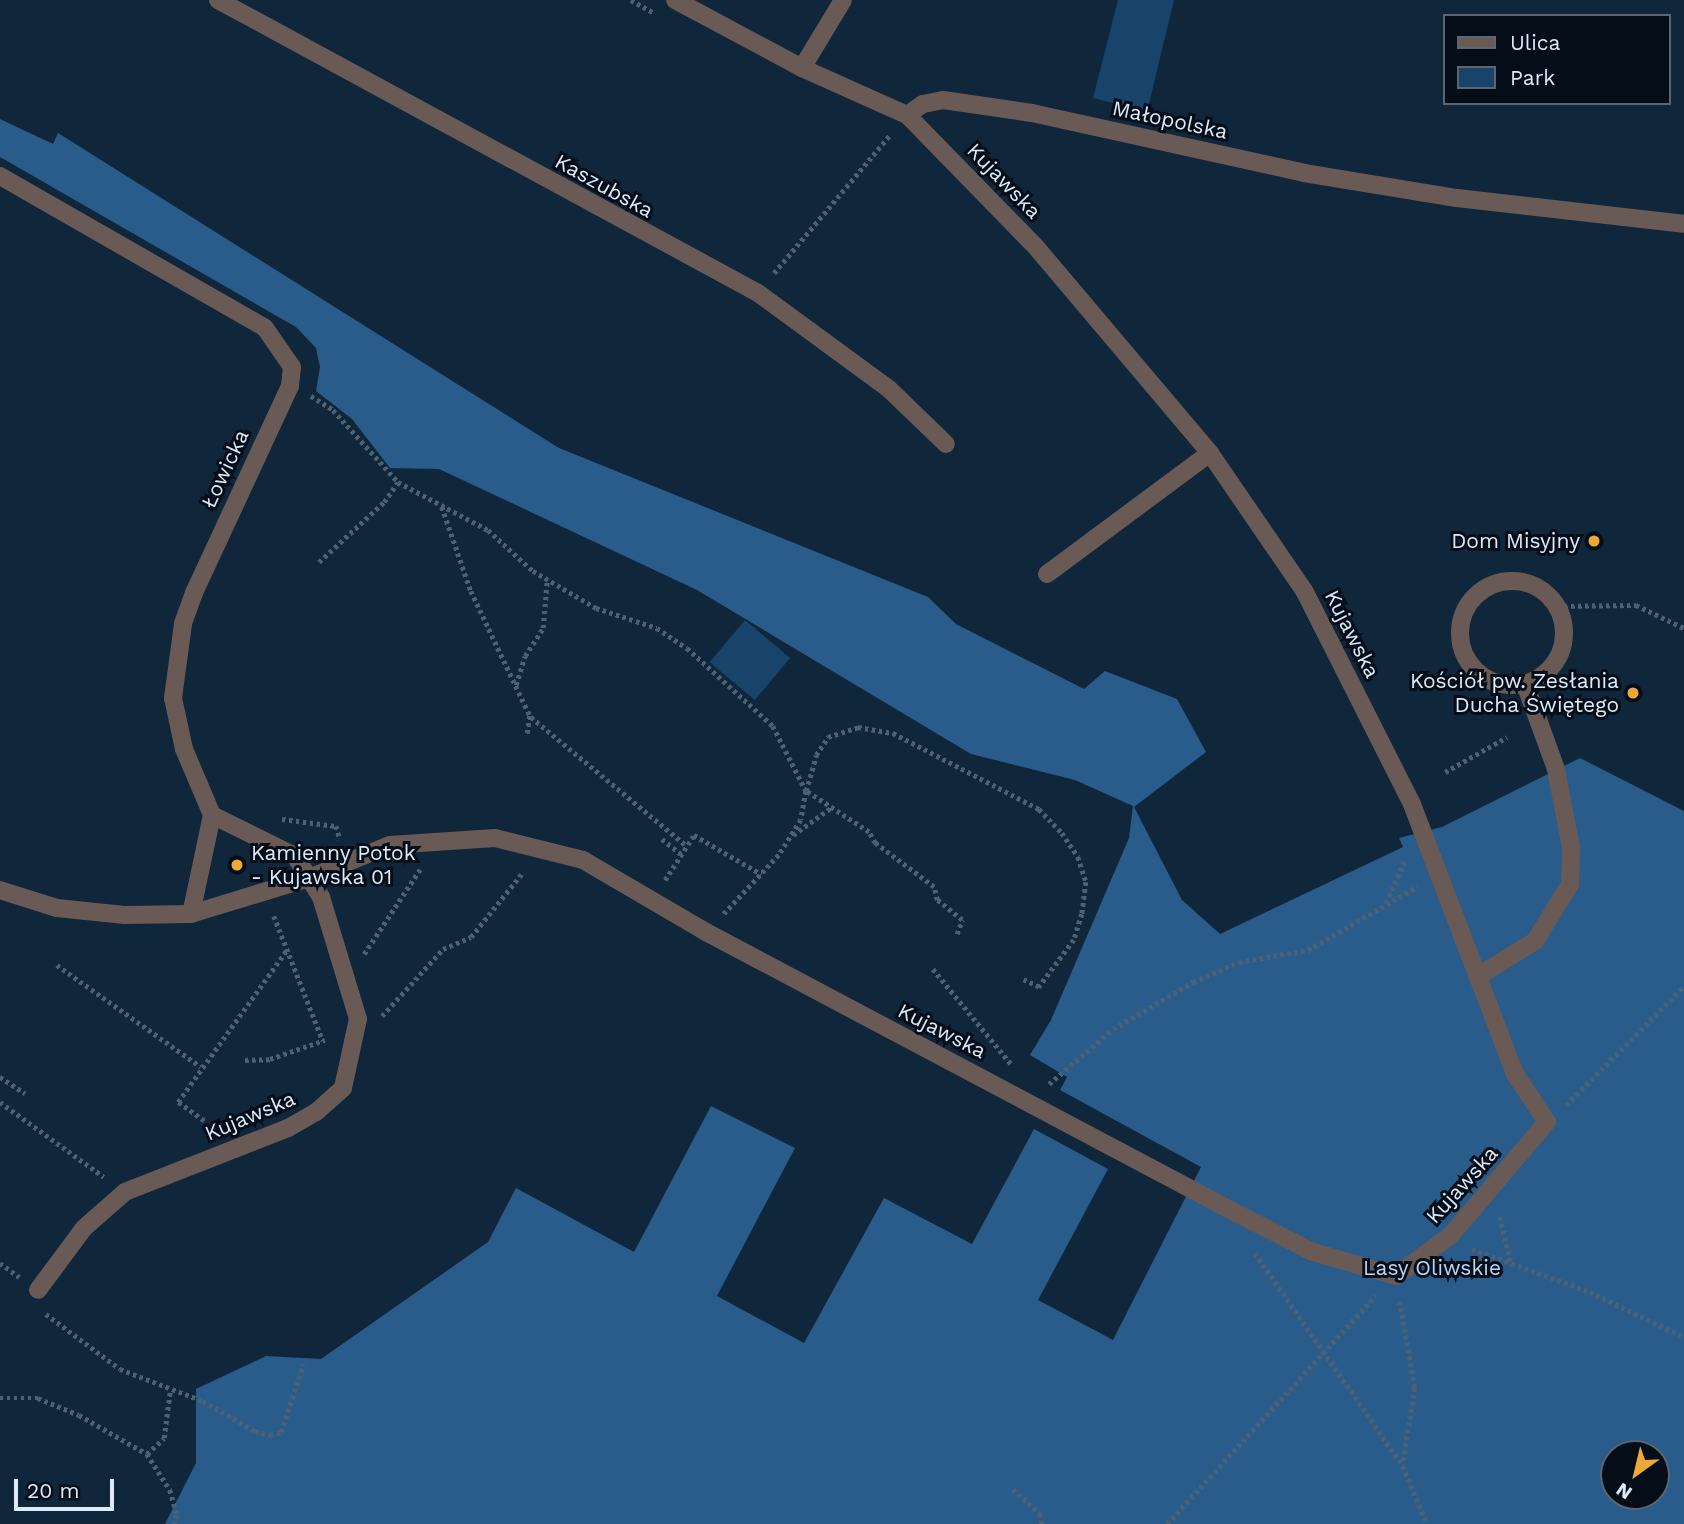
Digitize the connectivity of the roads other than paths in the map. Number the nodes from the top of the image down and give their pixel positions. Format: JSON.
{"nodes":[{"id":1,"x":218,"y":0,"type":"edge"},
{"id":2,"x":675,"y":0,"type":"edge"},
{"id":3,"x":843,"y":0,"type":"edge"},
{"id":4,"x":802,"y":68,"type":"junction"},
{"id":5,"x":907,"y":115,"type":"junction"},
{"id":6,"x":0,"y":176,"type":"edge"},
{"id":7,"x":1684,"y":224,"type":"edge"},
{"id":8,"x":946,"y":444,"type":"dead end"},
{"id":9,"x":1210,"y":453,"type":"junction"},
{"id":10,"x":1047,"y":574,"type":"dead end"},
{"id":11,"x":1525,"y":684,"type":"junction"},
{"id":12,"x":212,"y":815,"type":"junction"},
{"id":13,"x":309,"y":878,"type":"junction"},
{"id":14,"x":0,"y":890,"type":"edge"},
{"id":15,"x":191,"y":914,"type":"junction"},
{"id":16,"x":1480,"y":975,"type":"junction"},
{"id":17,"x":38,"y":1290,"type":"dead end"}],
"edges":[{"from":1,"to":8,"type":"street","name":"Kaszubska"},
{"from":2,"to":4,"type":"street"},
{"from":3,"to":4,"type":"street"},
{"from":4,"to":5,"type":"street"},
{"from":5,"to":7,"type":"street","name":"Małopolska"},
{"from":5,"to":9,"type":"street","name":"Kujawska"},
{"from":6,"to":12,"type":"street","name":"Łowicka"},
{"from":9,"to":10,"type":"street"},
{"from":9,"to":16,"type":"street","name":"Kujawska"},
{"from":11,"to":11,"type":"street"},
{"from":11,"to":16,"type":"street"},
{"from":12,"to":13,"type":"street"},
{"from":12,"to":15,"type":"street"},
{"from":13,"to":15,"type":"street","name":"Kujawska"},
{"from":13,"to":16,"type":"street","name":"Kujawska"},
{"from":13,"to":17,"type":"street","name":"Kujawska"},
{"from":14,"to":15,"type":"street","name":"Kujawska"}]}
